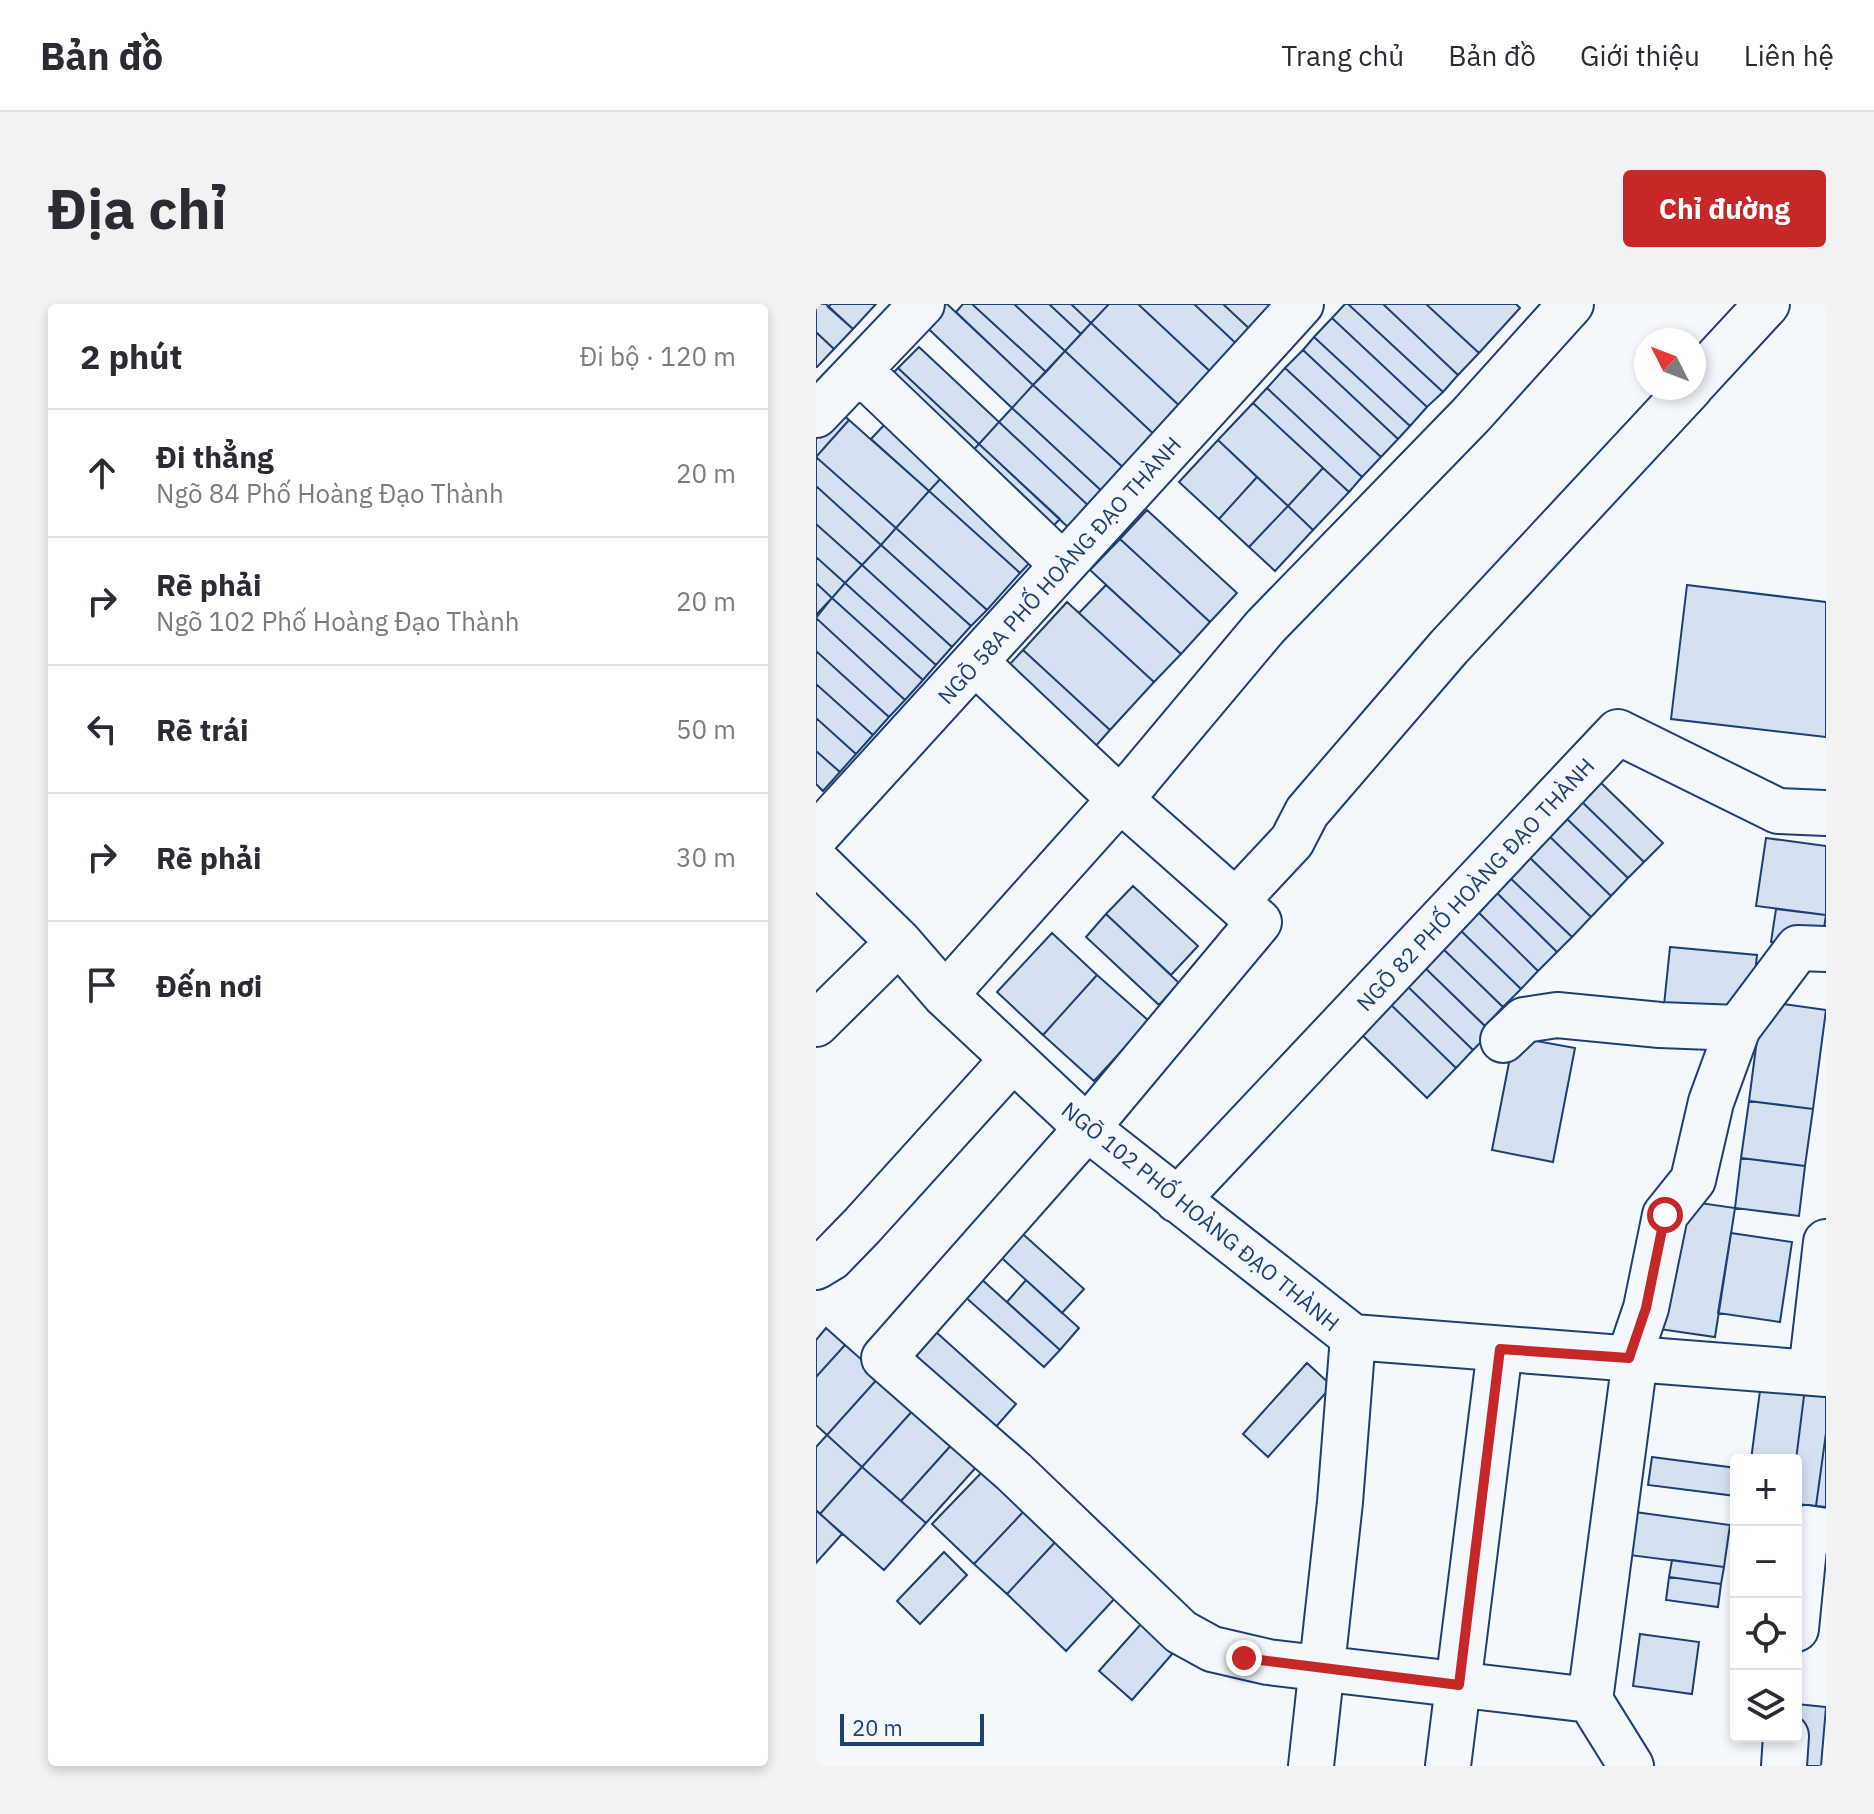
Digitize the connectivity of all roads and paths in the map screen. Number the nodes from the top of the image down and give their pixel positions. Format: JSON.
{"nodes":[{"id":1,"x":922,"y":304,"type":"edge"},
{"id":2,"x":1571,"y":304,"type":"edge"},
{"id":3,"x":1767,"y":304,"type":"edge"},
{"id":4,"x":1290,"y":308,"type":"edge"},
{"id":5,"x":859,"y":370,"type":"junction"},
{"id":6,"x":1706,"y":370,"type":"edge"},
{"id":7,"x":1679,"y":400,"type":"edge"},
{"id":8,"x":816,"y":415,"type":"edge"},
{"id":9,"x":1063,"y":565,"type":"junction"},
{"id":10,"x":975,"y":662,"type":"junction"},
{"id":11,"x":1120,"y":799,"type":"junction"},
{"id":12,"x":1826,"y":813,"type":"edge"},
{"id":13,"x":816,"y":836,"type":"edge"},
{"id":14,"x":816,"y":861,"type":"edge"},
{"id":15,"x":1236,"y":901,"type":"junction"},
{"id":16,"x":899,"y":942,"type":"junction"},
{"id":17,"x":1826,"y":949,"type":"edge"},
{"id":18,"x":945,"y":995,"type":"junction"},
{"id":19,"x":816,"y":1024,"type":"edge"},
{"id":20,"x":1738,"y":1028,"type":"junction"},
{"id":21,"x":1503,"y":1040,"type":"dead end"},
{"id":22,"x":1013,"y":1059,"type":"junction"},
{"id":23,"x":1087,"y":1128,"type":"junction"},
{"id":24,"x":1177,"y":1200,"type":"junction"},
{"id":25,"x":1826,"y":1242,"type":"edge"},
{"id":26,"x":816,"y":1267,"type":"edge"},
{"id":27,"x":1353,"y":1337,"type":"junction"},
{"id":28,"x":1500,"y":1349,"type":"junction"},
{"id":29,"x":1632,"y":1359,"type":"junction"},
{"id":30,"x":1819,"y":1373,"type":"edge"},
{"id":31,"x":1826,"y":1531,"type":"edge"},
{"id":32,"x":1799,"y":1598,"type":"edge"},
{"id":33,"x":1322,"y":1668,"type":"junction"},
{"id":34,"x":1459,"y":1685,"type":"junction"},
{"id":35,"x":1590,"y":1700,"type":"junction"},
{"id":36,"x":1786,"y":1742,"type":"edge"},
{"id":37,"x":1311,"y":1766,"type":"edge"},
{"id":38,"x":1448,"y":1766,"type":"edge"},
{"id":39,"x":1631,"y":1766,"type":"edge"},
{"id":40,"x":1784,"y":1766,"type":"edge"}],
"edges":[{"from":1,"to":5,"type":"street"},
{"from":2,"to":11,"type":"street"},
{"from":3,"to":6,"type":"street"},
{"from":4,"to":9,"type":"street","name":"NGÕ 58A PHỐ HOÀNG ĐẠO THÀNH"},
{"from":5,"to":8,"type":"street"},
{"from":5,"to":9,"type":"street"},
{"from":7,"to":15,"type":"street"},
{"from":9,"to":10,"type":"street","name":"NGÕ 58A PHỐ HOÀNG ĐẠO THÀNH"},
{"from":10,"to":11,"type":"street"},
{"from":10,"to":13,"type":"street","name":"NGÕ 58A PHỐ HOÀNG ĐẠO THÀNH"},
{"from":11,"to":15,"type":"street"},
{"from":11,"to":18,"type":"street"},
{"from":12,"to":24,"type":"street","name":"NGÕ 82 PHỐ HOÀNG ĐẠO THÀNH"},
{"from":14,"to":16,"type":"street","name":"NGÕ 102 PHỐ HOÀNG ĐẠO THÀNH"},
{"from":15,"to":23,"type":"street"},
{"from":16,"to":18,"type":"street","name":"NGÕ 102 PHỐ HOÀNG ĐẠO THÀNH"},
{"from":16,"to":19,"type":"street"},
{"from":17,"to":20,"type":"street"},
{"from":18,"to":22,"type":"street","name":"NGÕ 102 PHỐ HOÀNG ĐẠO THÀNH"},
{"from":20,"to":21,"type":"street"},
{"from":20,"to":29,"type":"street"},
{"from":22,"to":23,"type":"street","name":"NGÕ 102 PHỐ HOÀNG ĐẠO THÀNH"},
{"from":22,"to":26,"type":"street"},
{"from":23,"to":24,"type":"street","name":"NGÕ 102 PHỐ HOÀNG ĐẠO THÀNH"},
{"from":23,"to":33,"type":"street"},
{"from":24,"to":27,"type":"street","name":"NGÕ 102 PHỐ HOÀNG ĐẠO THÀNH"},
{"from":25,"to":30,"type":"street"},
{"from":27,"to":28,"type":"street","name":"NGÕ 102 PHỐ HOÀNG ĐẠO THÀNH"},
{"from":27,"to":33,"type":"street"},
{"from":28,"to":29,"type":"street","name":"NGÕ 102 PHỐ HOÀNG ĐẠO THÀNH"},
{"from":28,"to":34,"type":"street"},
{"from":29,"to":30,"type":"street","name":"NGÕ 102 PHỐ HOÀNG ĐẠO THÀNH"},
{"from":29,"to":35,"type":"street"},
{"from":31,"to":32,"type":"street"},
{"from":33,"to":34,"type":"street"},
{"from":33,"to":37,"type":"street"},
{"from":34,"to":35,"type":"street"},
{"from":34,"to":38,"type":"street"},
{"from":35,"to":39,"type":"street"},
{"from":36,"to":40,"type":"street"}]}
